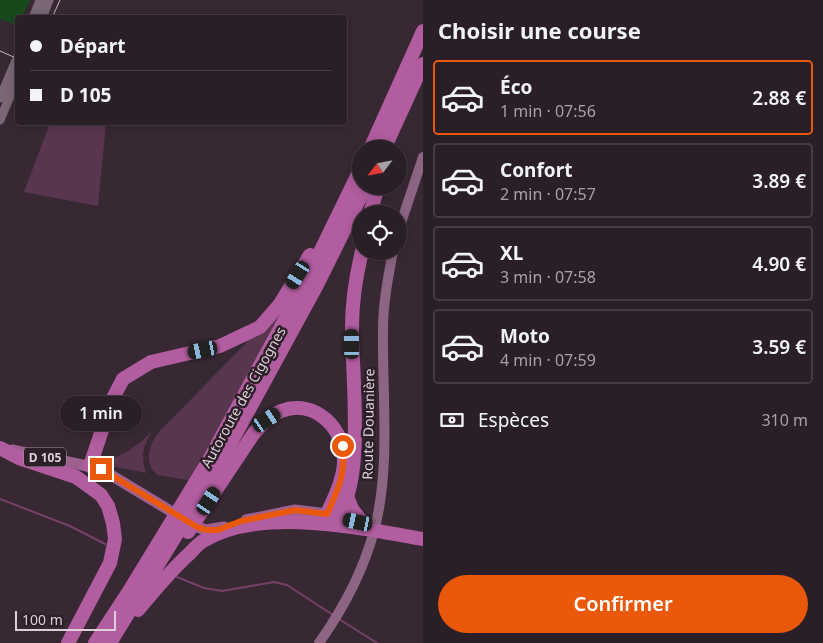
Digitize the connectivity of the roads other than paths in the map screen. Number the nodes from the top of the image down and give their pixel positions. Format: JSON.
{"nodes":[{"id":1,"x":40,"y":0,"type":"edge"},
{"id":2,"x":49,"y":0,"type":"edge"},
{"id":3,"x":34,"y":15,"type":"edge"},
{"id":4,"x":43,"y":15,"type":"edge"},
{"id":5,"x":423,"y":31,"type":"edge"},
{"id":6,"x":15,"y":63,"type":"edge"},
{"id":7,"x":423,"y":64,"type":"edge"},
{"id":8,"x":15,"y":84,"type":"edge"},
{"id":9,"x":0,"y":97,"type":"edge"},
{"id":10,"x":403,"y":109,"type":"junction"},
{"id":11,"x":0,"y":120,"type":"edge"},
{"id":12,"x":374,"y":140,"type":"edge"},
{"id":13,"x":388,"y":140,"type":"edge"},
{"id":14,"x":395,"y":140,"type":"edge"},
{"id":15,"x":423,"y":157,"type":"edge"},
{"id":16,"x":352,"y":179,"type":"edge"},
{"id":17,"x":352,"y":187,"type":"edge"},
{"id":18,"x":362,"y":195,"type":"edge"},
{"id":19,"x":407,"y":205,"type":"edge"},
{"id":20,"x":360,"y":260,"type":"edge"},
{"id":21,"x":391,"y":260,"type":"edge"},
{"id":22,"x":0,"y":448,"type":"edge"},
{"id":23,"x":96,"y":468,"type":"junction"},
{"id":24,"x":348,"y":496,"type":"junction"},
{"id":25,"x":330,"y":515,"type":"junction"},
{"id":26,"x":371,"y":528,"type":"junction"},
{"id":27,"x":423,"y":538,"type":"edge"},
{"id":28,"x":68,"y":643,"type":"edge"},
{"id":29,"x":95,"y":643,"type":"edge"},
{"id":30,"x":110,"y":643,"type":"edge"},
{"id":31,"x":319,"y":643,"type":"edge"}],
"edges":[{"from":1,"to":3,"type":"street"},
{"from":2,"to":4,"type":"street"},
{"from":5,"to":12,"type":"highway"},
{"from":6,"to":9,"type":"street"},
{"from":7,"to":10,"type":"highway"},
{"from":8,"to":11,"type":"street"},
{"from":10,"to":13,"type":"highway"},
{"from":10,"to":14,"type":"highway"},
{"from":15,"to":19,"type":"main road"},
{"from":16,"to":23,"type":"highway"},
{"from":17,"to":29,"type":"highway","name":"Autoroute des Cigognes"},
{"from":18,"to":30,"type":"highway","name":"Autoroute des Cigognes"},
{"from":20,"to":24,"type":"highway"},
{"from":21,"to":31,"type":"main road","name":"Route Douanière"},
{"from":22,"to":23,"type":"main road","number":"D 105"},
{"from":22,"to":28,"type":"highway"},
{"from":23,"to":25,"type":"main road"},
{"from":24,"to":25,"type":"highway"},
{"from":24,"to":26,"type":"highway"},
{"from":25,"to":26,"type":"main road"},
{"from":25,"to":30,"type":"highway"},
{"from":26,"to":27,"type":"highway"},
{"from":26,"to":27,"type":"main road"},
{"from":26,"to":30,"type":"highway"}]}
